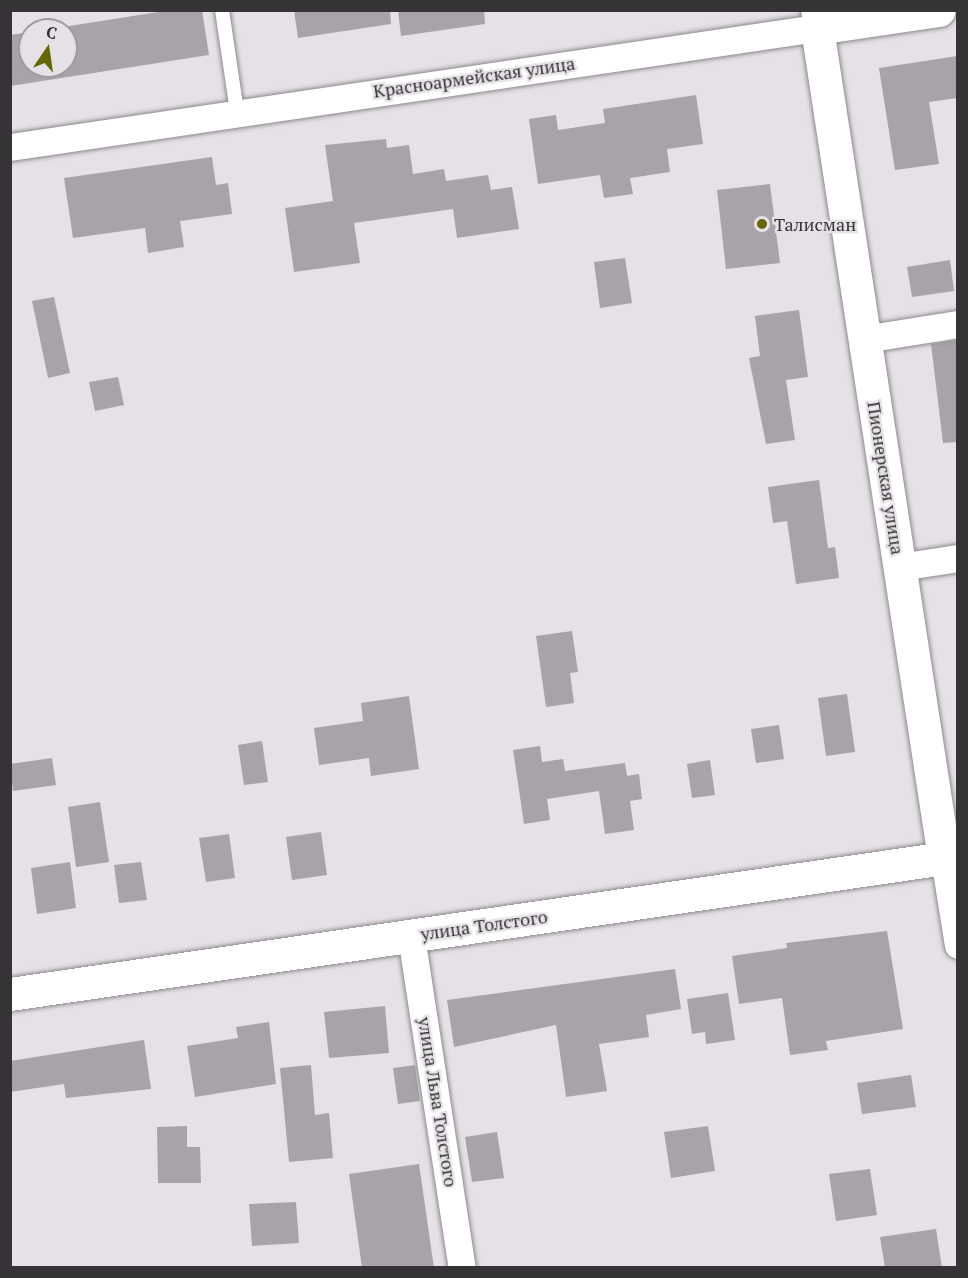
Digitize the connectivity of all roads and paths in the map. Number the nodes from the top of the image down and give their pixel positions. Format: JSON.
{"nodes":[{"id":1,"x":222,"y":10,"type":"edge"},
{"id":2,"x":939,"y":10,"type":"edge"},
{"id":3,"x":816,"y":19,"type":"edge"},
{"id":4,"x":237,"y":111,"type":"junction"},
{"id":5,"x":10,"y":147,"type":"edge"},
{"id":6,"x":957,"y":324,"type":"edge"},
{"id":7,"x":864,"y":339,"type":"junction"},
{"id":8,"x":957,"y":558,"type":"edge"},
{"id":9,"x":899,"y":567,"type":"junction"},
{"id":10,"x":951,"y":857,"type":"edge"},
{"id":11,"x":411,"y":936,"type":"junction"},
{"id":12,"x":957,"y":945,"type":"edge"},
{"id":13,"x":10,"y":994,"type":"edge"},
{"id":14,"x":462,"y":1268,"type":"edge"}],
"edges":[{"from":1,"to":4,"type":"lane"},
{"from":2,"to":3,"type":"street","name":"Красноармейская улица"},
{"from":3,"to":4,"type":"street","name":"Красноармейская улица"},
{"from":3,"to":7,"type":"street","name":"Пионерская улица"},
{"from":4,"to":5,"type":"street","name":"Красноармейская улица"},
{"from":6,"to":7,"type":"street"},
{"from":7,"to":9,"type":"street","name":"Пионерская улица"},
{"from":8,"to":9,"type":"street"},
{"from":9,"to":10,"type":"street","name":"Пионерская улица"},
{"from":10,"to":11,"type":"street","name":"улица Толстого"},
{"from":10,"to":12,"type":"street","name":"Пионерская улица"},
{"from":11,"to":13,"type":"street","name":"улица Толстого"},
{"from":11,"to":14,"type":"street","name":"улица Льва Толстого"}]}
